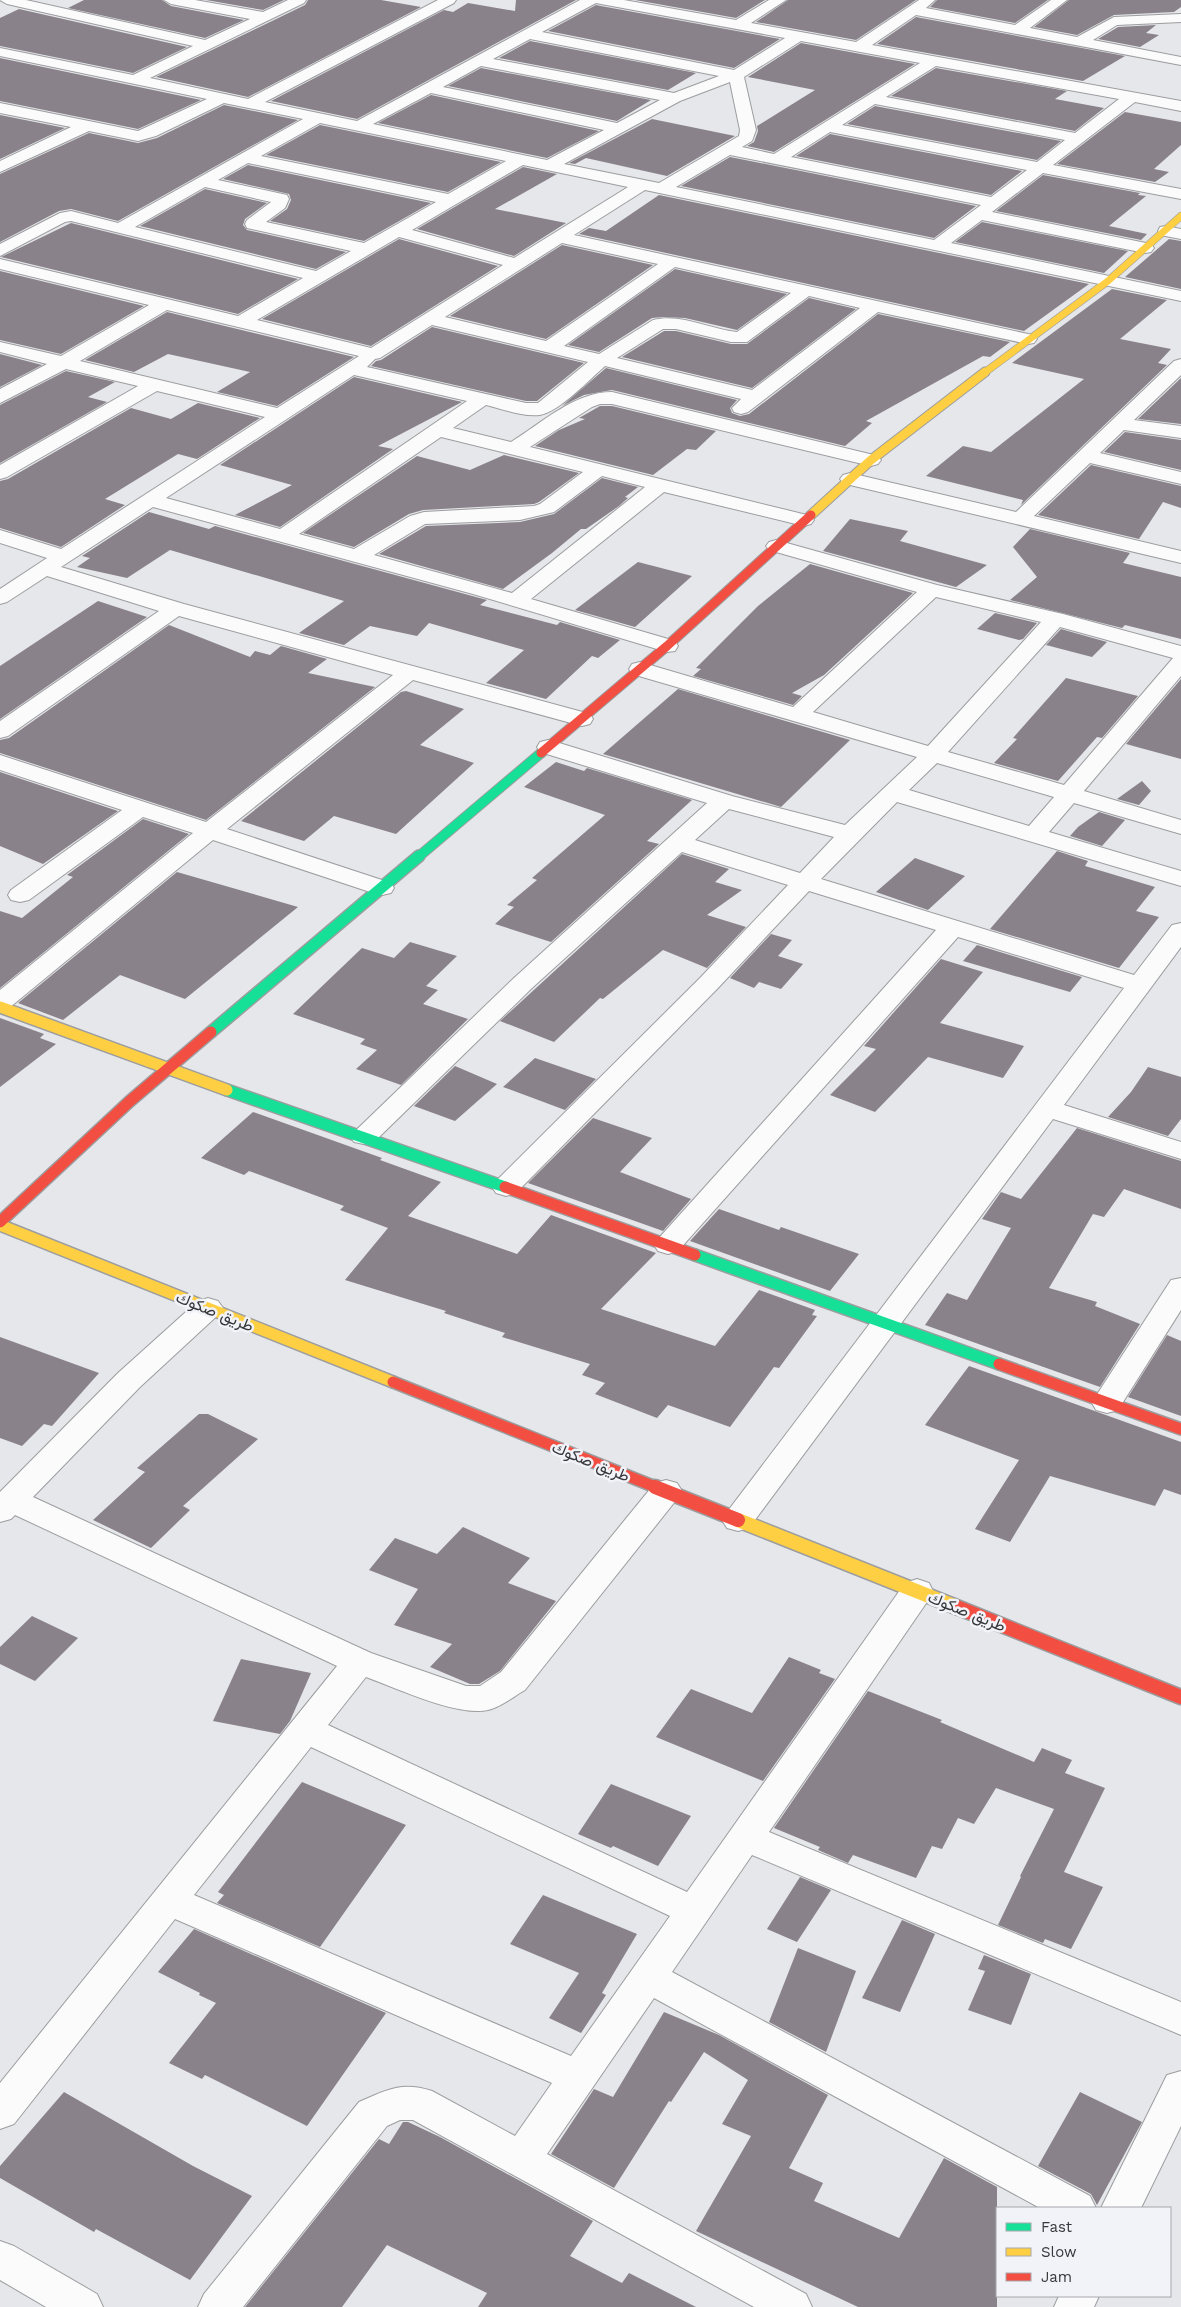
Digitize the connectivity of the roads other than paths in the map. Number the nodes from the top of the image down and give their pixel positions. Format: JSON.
{"nodes":[{"id":1,"x":6,"y":0,"type":"edge"},
{"id":2,"x":65,"y":0,"type":"edge"},
{"id":3,"x":171,"y":0,"type":"edge"},
{"id":4,"x":299,"y":0,"type":"edge"},
{"id":5,"x":449,"y":0,"type":"edge"},
{"id":6,"x":591,"y":0,"type":"edge"},
{"id":7,"x":601,"y":0,"type":"edge"},
{"id":8,"x":779,"y":0,"type":"edge"},
{"id":9,"x":928,"y":0,"type":"edge"},
{"id":10,"x":1060,"y":0,"type":"edge"},
{"id":11,"x":0,"y":2,"type":"edge"},
{"id":12,"x":46,"y":8,"type":"junction"},
{"id":13,"x":913,"y":10,"type":"junction"},
{"id":14,"x":265,"y":17,"type":"junction"},
{"id":15,"x":1181,"y":18,"type":"edge"},
{"id":16,"x":738,"y":25,"type":"junction"},
{"id":17,"x":1018,"y":30,"type":"junction"},
{"id":18,"x":528,"y":34,"type":"junction"},
{"id":19,"x":799,"y":36,"type":"junction"},
{"id":20,"x":1078,"y":42,"type":"junction"},
{"id":21,"x":208,"y":45,"type":"junction"},
{"id":22,"x":859,"y":47,"type":"junction"},
{"id":23,"x":0,"y":52,"type":"edge"},
{"id":24,"x":479,"y":61,"type":"junction"},
{"id":25,"x":933,"y":61,"type":"junction"},
{"id":26,"x":1181,"y":61,"type":"edge"},
{"id":27,"x":736,"y":75,"type":"junction"},
{"id":28,"x":137,"y":80,"type":"junction"},
{"id":29,"x":428,"y":88,"type":"junction"},
{"id":30,"x":224,"y":97,"type":"junction"},
{"id":31,"x":1132,"y":97,"type":"junction"},
{"id":32,"x":675,"y":98,"type":"junction"},
{"id":33,"x":873,"y":98,"type":"junction"},
{"id":34,"x":251,"y":103,"type":"junction"},
{"id":35,"x":1181,"y":106,"type":"edge"},
{"id":36,"x":0,"y":108,"type":"edge"},
{"id":37,"x":319,"y":117,"type":"junction"},
{"id":38,"x":86,"y":126,"type":"junction"},
{"id":39,"x":360,"y":126,"type":"junction"},
{"id":40,"x":618,"y":128,"type":"junction"},
{"id":41,"x":827,"y":128,"type":"junction"},
{"id":42,"x":1078,"y":138,"type":"junction"},
{"id":43,"x":726,"y":149,"type":"junction"},
{"id":44,"x":245,"y":158,"type":"junction"},
{"id":45,"x":522,"y":159,"type":"junction"},
{"id":46,"x":777,"y":159,"type":"junction"},
{"id":47,"x":550,"y":165,"type":"junction"},
{"id":48,"x":0,"y":167,"type":"edge"},
{"id":49,"x":1039,"y":168,"type":"junction"},
{"id":50,"x":203,"y":182,"type":"junction"},
{"id":51,"x":643,"y":184,"type":"junction"},
{"id":52,"x":663,"y":188,"type":"junction"},
{"id":53,"x":1181,"y":194,"type":"edge"},
{"id":54,"x":451,"y":200,"type":"junction"},
{"id":55,"x":993,"y":202,"type":"junction"},
{"id":56,"x":978,"y":214,"type":"junction"},
{"id":57,"x":1181,"y":216,"type":"edge"},
{"id":58,"x":121,"y":228,"type":"junction"},
{"id":59,"x":397,"y":231,"type":"junction"},
{"id":60,"x":1173,"y":232,"type":"edge"},
{"id":61,"x":560,"y":237,"type":"junction"},
{"id":62,"x":937,"y":246,"type":"junction"},
{"id":63,"x":1146,"y":248,"type":"junction"},
{"id":64,"x":366,"y":249,"type":"junction"},
{"id":65,"x":0,"y":251,"type":"edge"},
{"id":66,"x":673,"y":261,"type":"junction"},
{"id":67,"x":0,"y":264,"type":"edge"},
{"id":68,"x":518,"y":264,"type":"junction"},
{"id":69,"x":319,"y":277,"type":"junction"},
{"id":70,"x":1108,"y":281,"type":"junction"},
{"id":71,"x":806,"y":290,"type":"junction"},
{"id":72,"x":1181,"y":296,"type":"edge"},
{"id":73,"x":164,"y":304,"type":"junction"},
{"id":74,"x":875,"y":305,"type":"junction"},
{"id":75,"x":430,"y":319,"type":"junction"},
{"id":76,"x":241,"y":322,"type":"junction"},
{"id":77,"x":1028,"y":339,"type":"junction"},
{"id":78,"x":0,"y":347,"type":"edge"},
{"id":79,"x":549,"y":348,"type":"junction"},
{"id":80,"x":374,"y":354,"type":"junction"},
{"id":81,"x":602,"y":360,"type":"junction"},
{"id":82,"x":65,"y":362,"type":"junction"},
{"id":83,"x":1181,"y":365,"type":"edge"},
{"id":84,"x":352,"y":369,"type":"junction"},
{"id":85,"x":155,"y":384,"type":"junction"},
{"id":86,"x":756,"y":396,"type":"junction"},
{"id":87,"x":0,"y":397,"type":"edge"},
{"id":88,"x":483,"y":399,"type":"junction"},
{"id":89,"x":555,"y":399,"type":"junction"},
{"id":90,"x":584,"y":403,"type":"junction"},
{"id":91,"x":281,"y":415,"type":"junction"},
{"id":92,"x":719,"y":424,"type":"junction"},
{"id":93,"x":1120,"y":424,"type":"junction"},
{"id":94,"x":437,"y":430,"type":"junction"},
{"id":95,"x":1181,"y":432,"type":"edge"},
{"id":96,"x":514,"y":449,"type":"junction"},
{"id":97,"x":1087,"y":456,"type":"junction"},
{"id":98,"x":871,"y":460,"type":"junction"},
{"id":99,"x":598,"y":470,"type":"junction"},
{"id":100,"x":0,"y":473,"type":"edge"},
{"id":101,"x":1181,"y":478,"type":"edge"},
{"id":102,"x":850,"y":479,"type":"junction"},
{"id":103,"x":660,"y":485,"type":"junction"},
{"id":104,"x":150,"y":500,"type":"junction"},
{"id":105,"x":1020,"y":519,"type":"junction"},
{"id":106,"x":804,"y":520,"type":"junction"},
{"id":107,"x":285,"y":535,"type":"junction"},
{"id":108,"x":0,"y":536,"type":"edge"},
{"id":109,"x":776,"y":546,"type":"junction"},
{"id":110,"x":358,"y":556,"type":"junction"},
{"id":111,"x":65,"y":557,"type":"junction"},
{"id":112,"x":1181,"y":557,"type":"edge"},
{"id":113,"x":45,"y":569,"type":"junction"},
{"id":114,"x":932,"y":590,"type":"junction"},
{"id":115,"x":0,"y":598,"type":"edge"},
{"id":116,"x":516,"y":600,"type":"junction"},
{"id":117,"x":176,"y":609,"type":"junction"},
{"id":118,"x":1055,"y":618,"type":"junction"},
{"id":119,"x":668,"y":646,"type":"junction"},
{"id":120,"x":1181,"y":653,"type":"edge"},
{"id":121,"x":1181,"y":662,"type":"edge"},
{"id":122,"x":640,"y":669,"type":"junction"},
{"id":123,"x":410,"y":672,"type":"junction"},
{"id":124,"x":797,"y":715,"type":"junction"},
{"id":125,"x":582,"y":718,"type":"junction"},
{"id":126,"x":0,"y":731,"type":"edge"},
{"id":127,"x":548,"y":747,"type":"junction"},
{"id":128,"x":932,"y":755,"type":"junction"},
{"id":129,"x":0,"y":762,"type":"edge"},
{"id":130,"x":893,"y":793,"type":"junction"},
{"id":131,"x":1067,"y":794,"type":"junction"},
{"id":132,"x":724,"y":801,"type":"junction"},
{"id":133,"x":140,"y":808,"type":"junction"},
{"id":134,"x":1181,"y":827,"type":"edge"},
{"id":135,"x":210,"y":831,"type":"junction"},
{"id":136,"x":850,"y":834,"type":"junction"},
{"id":137,"x":1034,"y":835,"type":"junction"},
{"id":138,"x":678,"y":843,"type":"junction"},
{"id":139,"x":1181,"y":879,"type":"edge"},
{"id":140,"x":802,"y":882,"type":"junction"},
{"id":141,"x":382,"y":888,"type":"junction"},
{"id":142,"x":20,"y":895,"type":"dead end"},
{"id":143,"x":952,"y":928,"type":"junction"},
{"id":144,"x":1181,"y":930,"type":"edge"},
{"id":145,"x":1140,"y":985,"type":"junction"},
{"id":146,"x":0,"y":1003,"type":"edge"},
{"id":147,"x":0,"y":1007,"type":"edge"},
{"id":148,"x":167,"y":1069,"type":"junction"},
{"id":149,"x":1046,"y":1108,"type":"junction"},
{"id":150,"x":364,"y":1136,"type":"junction"},
{"id":151,"x":1181,"y":1151,"type":"edge"},
{"id":152,"x":506,"y":1187,"type":"junction"},
{"id":153,"x":0,"y":1223,"type":"edge"},
{"id":154,"x":668,"y":1244,"type":"junction"},
{"id":155,"x":1181,"y":1287,"type":"edge"},
{"id":156,"x":208,"y":1308,"type":"junction"},
{"id":157,"x":886,"y":1323,"type":"junction"},
{"id":158,"x":1107,"y":1403,"type":"junction"},
{"id":159,"x":1181,"y":1429,"type":"edge"},
{"id":160,"x":666,"y":1491,"type":"junction"},
{"id":161,"x":6,"y":1506,"type":"edge"},
{"id":162,"x":738,"y":1520,"type":"junction"},
{"id":163,"x":917,"y":1591,"type":"junction"},
{"id":164,"x":359,"y":1662,"type":"junction"},
{"id":165,"x":1181,"y":1697,"type":"edge"},
{"id":166,"x":305,"y":1728,"type":"junction"},
{"id":167,"x":745,"y":1837,"type":"junction"},
{"id":168,"x":169,"y":1900,"type":"junction"},
{"id":169,"x":694,"y":1911,"type":"junction"},
{"id":170,"x":648,"y":1977,"type":"junction"},
{"id":171,"x":1181,"y":2019,"type":"edge"},
{"id":172,"x":579,"y":2076,"type":"junction"},
{"id":173,"x":1181,"y":2087,"type":"edge"},
{"id":174,"x":0,"y":2112,"type":"edge"},
{"id":175,"x":521,"y":2159,"type":"junction"},
{"id":176,"x":1074,"y":2207,"type":"edge"},
{"id":177,"x":1121,"y":2207,"type":"edge"},
{"id":178,"x":0,"y":2259,"type":"edge"},
{"id":179,"x":83,"y":2307,"type":"edge"},
{"id":180,"x":218,"y":2307,"type":"edge"},
{"id":181,"x":792,"y":2307,"type":"edge"}],
"edges":[{"from":1,"to":11,"type":"street"},
{"from":1,"to":12,"type":"street"},
{"from":2,"to":12,"type":"street"},
{"from":3,"to":14,"type":"street"},
{"from":4,"to":14,"type":"street"},
{"from":5,"to":34,"type":"street"},
{"from":6,"to":18,"type":"street"},
{"from":7,"to":16,"type":"street"},
{"from":8,"to":16,"type":"street"},
{"from":9,"to":13,"type":"street"},
{"from":10,"to":17,"type":"street"},
{"from":12,"to":21,"type":"street"},
{"from":13,"to":17,"type":"street"},
{"from":13,"to":22,"type":"street"},
{"from":14,"to":21,"type":"street"},
{"from":15,"to":20,"type":"street"},
{"from":16,"to":19,"type":"street"},
{"from":17,"to":20,"type":"street"},
{"from":18,"to":24,"type":"street"},
{"from":18,"to":27,"type":"street"},
{"from":19,"to":22,"type":"street"},
{"from":19,"to":27,"type":"street"},
{"from":20,"to":26,"type":"street"},
{"from":21,"to":28,"type":"street"},
{"from":22,"to":25,"type":"street"},
{"from":23,"to":28,"type":"street"},
{"from":24,"to":29,"type":"street"},
{"from":24,"to":32,"type":"street"},
{"from":25,"to":31,"type":"street"},
{"from":25,"to":33,"type":"street"},
{"from":27,"to":32,"type":"street"},
{"from":27,"to":43,"type":"street"},
{"from":28,"to":30,"type":"street"},
{"from":29,"to":39,"type":"street"},
{"from":29,"to":40,"type":"street"},
{"from":30,"to":34,"type":"street"},
{"from":30,"to":38,"type":"street"},
{"from":31,"to":35,"type":"street"},
{"from":31,"to":42,"type":"street"},
{"from":32,"to":40,"type":"street"},
{"from":33,"to":41,"type":"street"},
{"from":33,"to":42,"type":"street"},
{"from":34,"to":37,"type":"street"},
{"from":36,"to":38,"type":"street"},
{"from":37,"to":39,"type":"street"},
{"from":37,"to":44,"type":"street"},
{"from":38,"to":48,"type":"street"},
{"from":39,"to":45,"type":"street"},
{"from":40,"to":47,"type":"street"},
{"from":41,"to":46,"type":"street"},
{"from":41,"to":49,"type":"street"},
{"from":42,"to":49,"type":"street"},
{"from":43,"to":46,"type":"street"},
{"from":43,"to":52,"type":"street"},
{"from":44,"to":50,"type":"street"},
{"from":44,"to":54,"type":"street"},
{"from":45,"to":47,"type":"street"},
{"from":45,"to":54,"type":"street"},
{"from":46,"to":55,"type":"street"},
{"from":47,"to":51,"type":"street"},
{"from":49,"to":53,"type":"street"},
{"from":49,"to":55,"type":"street"},
{"from":50,"to":58,"type":"street"},
{"from":50,"to":64,"type":"street"},
{"from":51,"to":52,"type":"street"},
{"from":51,"to":61,"type":"street"},
{"from":52,"to":62,"type":"street"},
{"from":54,"to":59,"type":"street"},
{"from":55,"to":56,"type":"street"},
{"from":56,"to":62,"type":"street"},
{"from":56,"to":63,"type":"street"},
{"from":57,"to":60,"type":"street"},
{"from":58,"to":65,"type":"street"},
{"from":58,"to":69,"type":"street"},
{"from":59,"to":64,"type":"street"},
{"from":59,"to":68,"type":"street"},
{"from":60,"to":63,"type":"street"},
{"from":61,"to":66,"type":"street"},
{"from":61,"to":68,"type":"street"},
{"from":62,"to":70,"type":"street"},
{"from":63,"to":70,"type":"street"},
{"from":64,"to":69,"type":"street"},
{"from":66,"to":71,"type":"street"},
{"from":66,"to":79,"type":"street"},
{"from":67,"to":73,"type":"street"},
{"from":68,"to":75,"type":"street"},
{"from":69,"to":76,"type":"street"},
{"from":70,"to":72,"type":"street"},
{"from":70,"to":77,"type":"street"},
{"from":71,"to":74,"type":"street"},
{"from":71,"to":81,"type":"street"},
{"from":73,"to":76,"type":"street"},
{"from":73,"to":82,"type":"street"},
{"from":74,"to":77,"type":"street"},
{"from":74,"to":86,"type":"street"},
{"from":75,"to":79,"type":"street"},
{"from":75,"to":80,"type":"street"},
{"from":76,"to":80,"type":"street"},
{"from":77,"to":98,"type":"street"},
{"from":78,"to":82,"type":"street"},
{"from":79,"to":81,"type":"street"},
{"from":80,"to":84,"type":"street"},
{"from":81,"to":86,"type":"street"},
{"from":81,"to":89,"type":"street"},
{"from":82,"to":85,"type":"street"},
{"from":82,"to":87,"type":"street"},
{"from":83,"to":93,"type":"street"},
{"from":84,"to":88,"type":"street"},
{"from":84,"to":91,"type":"street"},
{"from":85,"to":91,"type":"street"},
{"from":85,"to":100,"type":"street"},
{"from":86,"to":92,"type":"street"},
{"from":88,"to":89,"type":"street"},
{"from":88,"to":94,"type":"street"},
{"from":89,"to":90,"type":"street"},
{"from":90,"to":92,"type":"street"},
{"from":90,"to":96,"type":"street"},
{"from":91,"to":104,"type":"street"},
{"from":92,"to":98,"type":"street"},
{"from":93,"to":95,"type":"street"},
{"from":93,"to":97,"type":"street"},
{"from":94,"to":96,"type":"street"},
{"from":94,"to":107,"type":"street"},
{"from":96,"to":99,"type":"street"},
{"from":97,"to":101,"type":"street"},
{"from":97,"to":105,"type":"street"},
{"from":98,"to":102,"type":"street"},
{"from":99,"to":103,"type":"street"},
{"from":99,"to":110,"type":"street"},
{"from":102,"to":105,"type":"street"},
{"from":102,"to":106,"type":"street"},
{"from":103,"to":106,"type":"street"},
{"from":103,"to":116,"type":"street"},
{"from":104,"to":107,"type":"street"},
{"from":104,"to":111,"type":"street"},
{"from":105,"to":112,"type":"street"},
{"from":106,"to":109,"type":"street"},
{"from":107,"to":110,"type":"street"},
{"from":108,"to":111,"type":"street"},
{"from":109,"to":114,"type":"street"},
{"from":109,"to":119,"type":"street"},
{"from":110,"to":116,"type":"street"},
{"from":111,"to":113,"type":"street"},
{"from":113,"to":115,"type":"street"},
{"from":113,"to":117,"type":"street"},
{"from":114,"to":118,"type":"street"},
{"from":114,"to":124,"type":"street"},
{"from":116,"to":119,"type":"street"},
{"from":117,"to":123,"type":"street"},
{"from":117,"to":126,"type":"street"},
{"from":118,"to":120,"type":"street"},
{"from":118,"to":128,"type":"street"},
{"from":119,"to":122,"type":"street"},
{"from":121,"to":131,"type":"street"},
{"from":122,"to":124,"type":"street"},
{"from":122,"to":125,"type":"street"},
{"from":123,"to":125,"type":"street"},
{"from":123,"to":135,"type":"street"},
{"from":124,"to":128,"type":"street"},
{"from":125,"to":127,"type":"street"},
{"from":127,"to":132,"type":"street"},
{"from":127,"to":141,"type":"street"},
{"from":128,"to":130,"type":"street"},
{"from":128,"to":131,"type":"street"},
{"from":129,"to":133,"type":"street"},
{"from":130,"to":136,"type":"street"},
{"from":130,"to":137,"type":"street"},
{"from":131,"to":134,"type":"street"},
{"from":131,"to":137,"type":"street"},
{"from":132,"to":136,"type":"street"},
{"from":132,"to":138,"type":"street"},
{"from":133,"to":135,"type":"street"},
{"from":133,"to":142,"type":"street"},
{"from":135,"to":141,"type":"street"},
{"from":135,"to":146,"type":"street"},
{"from":136,"to":140,"type":"street"},
{"from":137,"to":139,"type":"street"},
{"from":138,"to":140,"type":"street"},
{"from":138,"to":150,"type":"street"},
{"from":140,"to":143,"type":"street"},
{"from":140,"to":152,"type":"street"},
{"from":141,"to":148,"type":"street"},
{"from":143,"to":145,"type":"street"},
{"from":143,"to":154,"type":"street"},
{"from":144,"to":145,"type":"street"},
{"from":145,"to":149,"type":"street"},
{"from":147,"to":148,"type":"street"},
{"from":148,"to":150,"type":"street"},
{"from":148,"to":153,"type":"street"},
{"from":149,"to":151,"type":"street"},
{"from":149,"to":157,"type":"street"},
{"from":150,"to":152,"type":"street"},
{"from":152,"to":154,"type":"street"},
{"from":153,"to":156,"type":"street","name":"طريق صكوك"},
{"from":154,"to":157,"type":"street"},
{"from":155,"to":158,"type":"street"},
{"from":156,"to":160,"type":"street","name":"طريق صكوك"},
{"from":156,"to":161,"type":"street"},
{"from":157,"to":158,"type":"street"},
{"from":157,"to":162,"type":"street"},
{"from":158,"to":159,"type":"street"},
{"from":160,"to":162,"type":"street","name":"طريق صكوك"},
{"from":160,"to":164,"type":"street"},
{"from":161,"to":164,"type":"street"},
{"from":162,"to":163,"type":"street","name":"طريق صكوك"},
{"from":163,"to":165,"type":"street","name":"طريق صكوك"},
{"from":163,"to":167,"type":"street"},
{"from":164,"to":166,"type":"street"},
{"from":166,"to":168,"type":"street"},
{"from":166,"to":169,"type":"street"},
{"from":167,"to":169,"type":"street"},
{"from":167,"to":171,"type":"street"},
{"from":168,"to":172,"type":"street"},
{"from":168,"to":174,"type":"street"},
{"from":169,"to":170,"type":"street"},
{"from":170,"to":172,"type":"street"},
{"from":170,"to":176,"type":"street"},
{"from":172,"to":175,"type":"street"},
{"from":173,"to":177,"type":"street"},
{"from":175,"to":180,"type":"street"},
{"from":175,"to":181,"type":"street"},
{"from":178,"to":179,"type":"street"}]}
